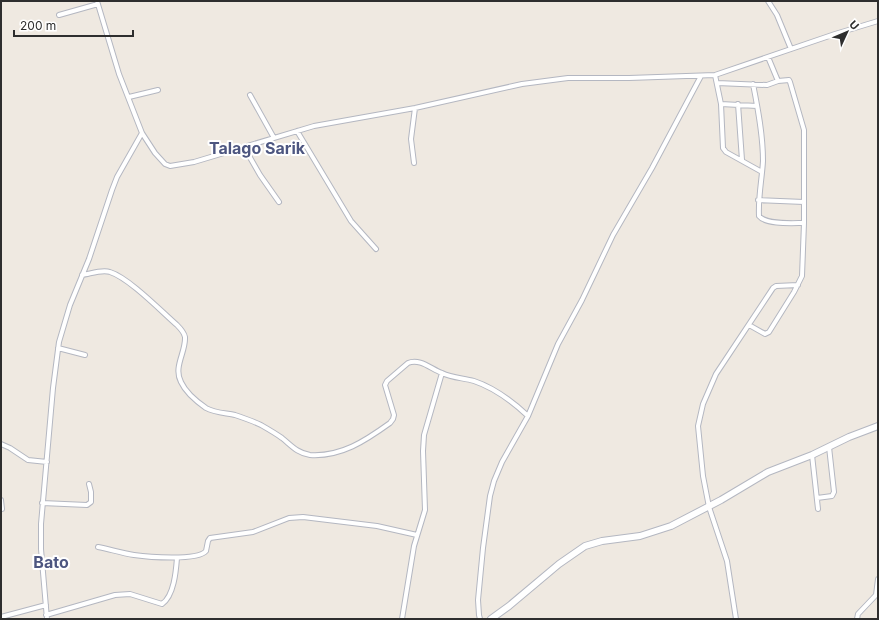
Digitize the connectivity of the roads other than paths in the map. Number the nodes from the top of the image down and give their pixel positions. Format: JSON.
{"nodes":[{"id":1,"x":768,"y":1,"type":"edge"},
{"id":2,"x":97,"y":3,"type":"edge"},
{"id":3,"x":59,"y":15,"type":"dead end"},
{"id":4,"x":878,"y":22,"type":"edge"},
{"id":5,"x":791,"y":49,"type":"junction"},
{"id":6,"x":768,"y":57,"type":"junction"},
{"id":7,"x":715,"y":75,"type":"junction"},
{"id":8,"x":701,"y":76,"type":"junction"},
{"id":9,"x":778,"y":81,"type":"junction"},
{"id":10,"x":717,"y":83,"type":"junction"},
{"id":11,"x":754,"y":84,"type":"junction"},
{"id":12,"x":158,"y":90,"type":"dead end"},
{"id":13,"x":250,"y":95,"type":"dead end"},
{"id":14,"x":129,"y":97,"type":"junction"},
{"id":15,"x":721,"y":104,"type":"junction"},
{"id":16,"x":738,"y":104,"type":"junction"},
{"id":17,"x":757,"y":106,"type":"junction"},
{"id":18,"x":415,"y":108,"type":"junction"},
{"id":19,"x":297,"y":131,"type":"junction"},
{"id":20,"x":142,"y":133,"type":"junction"},
{"id":21,"x":274,"y":138,"type":"junction"},
{"id":22,"x":244,"y":147,"type":"junction"},
{"id":23,"x":742,"y":160,"type":"junction"},
{"id":24,"x":414,"y":163,"type":"dead end"},
{"id":25,"x":762,"y":172,"type":"junction"},
{"id":26,"x":758,"y":200,"type":"junction"},
{"id":27,"x":279,"y":202,"type":"dead end"},
{"id":28,"x":804,"y":202,"type":"junction"},
{"id":29,"x":804,"y":224,"type":"junction"},
{"id":30,"x":376,"y":249,"type":"dead end"},
{"id":31,"x":82,"y":275,"type":"junction"},
{"id":32,"x":798,"y":285,"type":"junction"},
{"id":33,"x":749,"y":325,"type":"junction"},
{"id":34,"x":58,"y":348,"type":"junction"},
{"id":35,"x":85,"y":355,"type":"dead end"},
{"id":36,"x":442,"y":373,"type":"junction"},
{"id":37,"x":528,"y":416,"type":"junction"},
{"id":38,"x":878,"y":426,"type":"edge"},
{"id":39,"x":1,"y":444,"type":"edge"},
{"id":40,"x":829,"y":447,"type":"junction"},
{"id":41,"x":812,"y":455,"type":"junction"},
{"id":42,"x":47,"y":462,"type":"junction"},
{"id":43,"x":89,"y":484,"type":"dead end"},
{"id":44,"x":817,"y":498,"type":"junction"},
{"id":45,"x":1,"y":500,"type":"edge"},
{"id":46,"x":42,"y":503,"type":"junction"},
{"id":47,"x":709,"y":507,"type":"junction"},
{"id":48,"x":2,"y":508,"type":"dead end"},
{"id":49,"x":818,"y":509,"type":"dead end"},
{"id":50,"x":417,"y":535,"type":"junction"},
{"id":51,"x":98,"y":546,"type":"dead end"},
{"id":52,"x":177,"y":558,"type":"junction"},
{"id":53,"x":878,"y":579,"type":"edge"},
{"id":54,"x":46,"y":605,"type":"junction"},
{"id":55,"x":1,"y":617,"type":"edge"},
{"id":56,"x":47,"y":617,"type":"edge"},
{"id":57,"x":402,"y":619,"type":"edge"},
{"id":58,"x":480,"y":619,"type":"edge"},
{"id":59,"x":491,"y":619,"type":"edge"},
{"id":60,"x":736,"y":619,"type":"edge"},
{"id":61,"x":857,"y":619,"type":"edge"}],
"edges":[{"from":1,"to":5,"type":"street"},
{"from":2,"to":3,"type":"street"},
{"from":2,"to":14,"type":"street"},
{"from":4,"to":5,"type":"street"},
{"from":5,"to":6,"type":"street"},
{"from":6,"to":7,"type":"street"},
{"from":6,"to":9,"type":"street"},
{"from":7,"to":8,"type":"street"},
{"from":7,"to":10,"type":"street"},
{"from":8,"to":18,"type":"street"},
{"from":8,"to":37,"type":"street"},
{"from":9,"to":11,"type":"street"},
{"from":9,"to":28,"type":"street"},
{"from":10,"to":11,"type":"street"},
{"from":10,"to":15,"type":"street"},
{"from":11,"to":17,"type":"street"},
{"from":12,"to":14,"type":"street"},
{"from":13,"to":21,"type":"street"},
{"from":14,"to":20,"type":"street"},
{"from":15,"to":16,"type":"street"},
{"from":15,"to":23,"type":"street"},
{"from":16,"to":17,"type":"street"},
{"from":16,"to":23,"type":"street"},
{"from":17,"to":25,"type":"street"},
{"from":18,"to":19,"type":"street"},
{"from":18,"to":24,"type":"street"},
{"from":19,"to":21,"type":"street"},
{"from":19,"to":30,"type":"street"},
{"from":20,"to":22,"type":"street"},
{"from":20,"to":31,"type":"street"},
{"from":21,"to":22,"type":"street"},
{"from":22,"to":27,"type":"street"},
{"from":23,"to":25,"type":"street"},
{"from":25,"to":26,"type":"street"},
{"from":26,"to":28,"type":"street"},
{"from":26,"to":29,"type":"street"},
{"from":28,"to":29,"type":"street"},
{"from":29,"to":32,"type":"street"},
{"from":31,"to":34,"type":"street"},
{"from":31,"to":36,"type":"street"},
{"from":32,"to":33,"type":"street"},
{"from":32,"to":33,"type":"street"},
{"from":33,"to":47,"type":"street"},
{"from":34,"to":35,"type":"street"},
{"from":34,"to":42,"type":"street"},
{"from":36,"to":37,"type":"street"},
{"from":36,"to":50,"type":"street"},
{"from":37,"to":58,"type":"street"},
{"from":38,"to":40,"type":"street"},
{"from":39,"to":42,"type":"street"},
{"from":40,"to":41,"type":"street"},
{"from":40,"to":44,"type":"street"},
{"from":41,"to":44,"type":"street"},
{"from":41,"to":47,"type":"street"},
{"from":42,"to":46,"type":"street"},
{"from":43,"to":46,"type":"street"},
{"from":44,"to":49,"type":"street"},
{"from":45,"to":48,"type":"street"},
{"from":46,"to":54,"type":"street"},
{"from":47,"to":59,"type":"street"},
{"from":47,"to":60,"type":"street"},
{"from":50,"to":52,"type":"street"},
{"from":50,"to":57,"type":"street"},
{"from":51,"to":52,"type":"street"},
{"from":52,"to":56,"type":"street"},
{"from":53,"to":61,"type":"street"},
{"from":54,"to":55,"type":"street"},
{"from":54,"to":56,"type":"street"}]}
